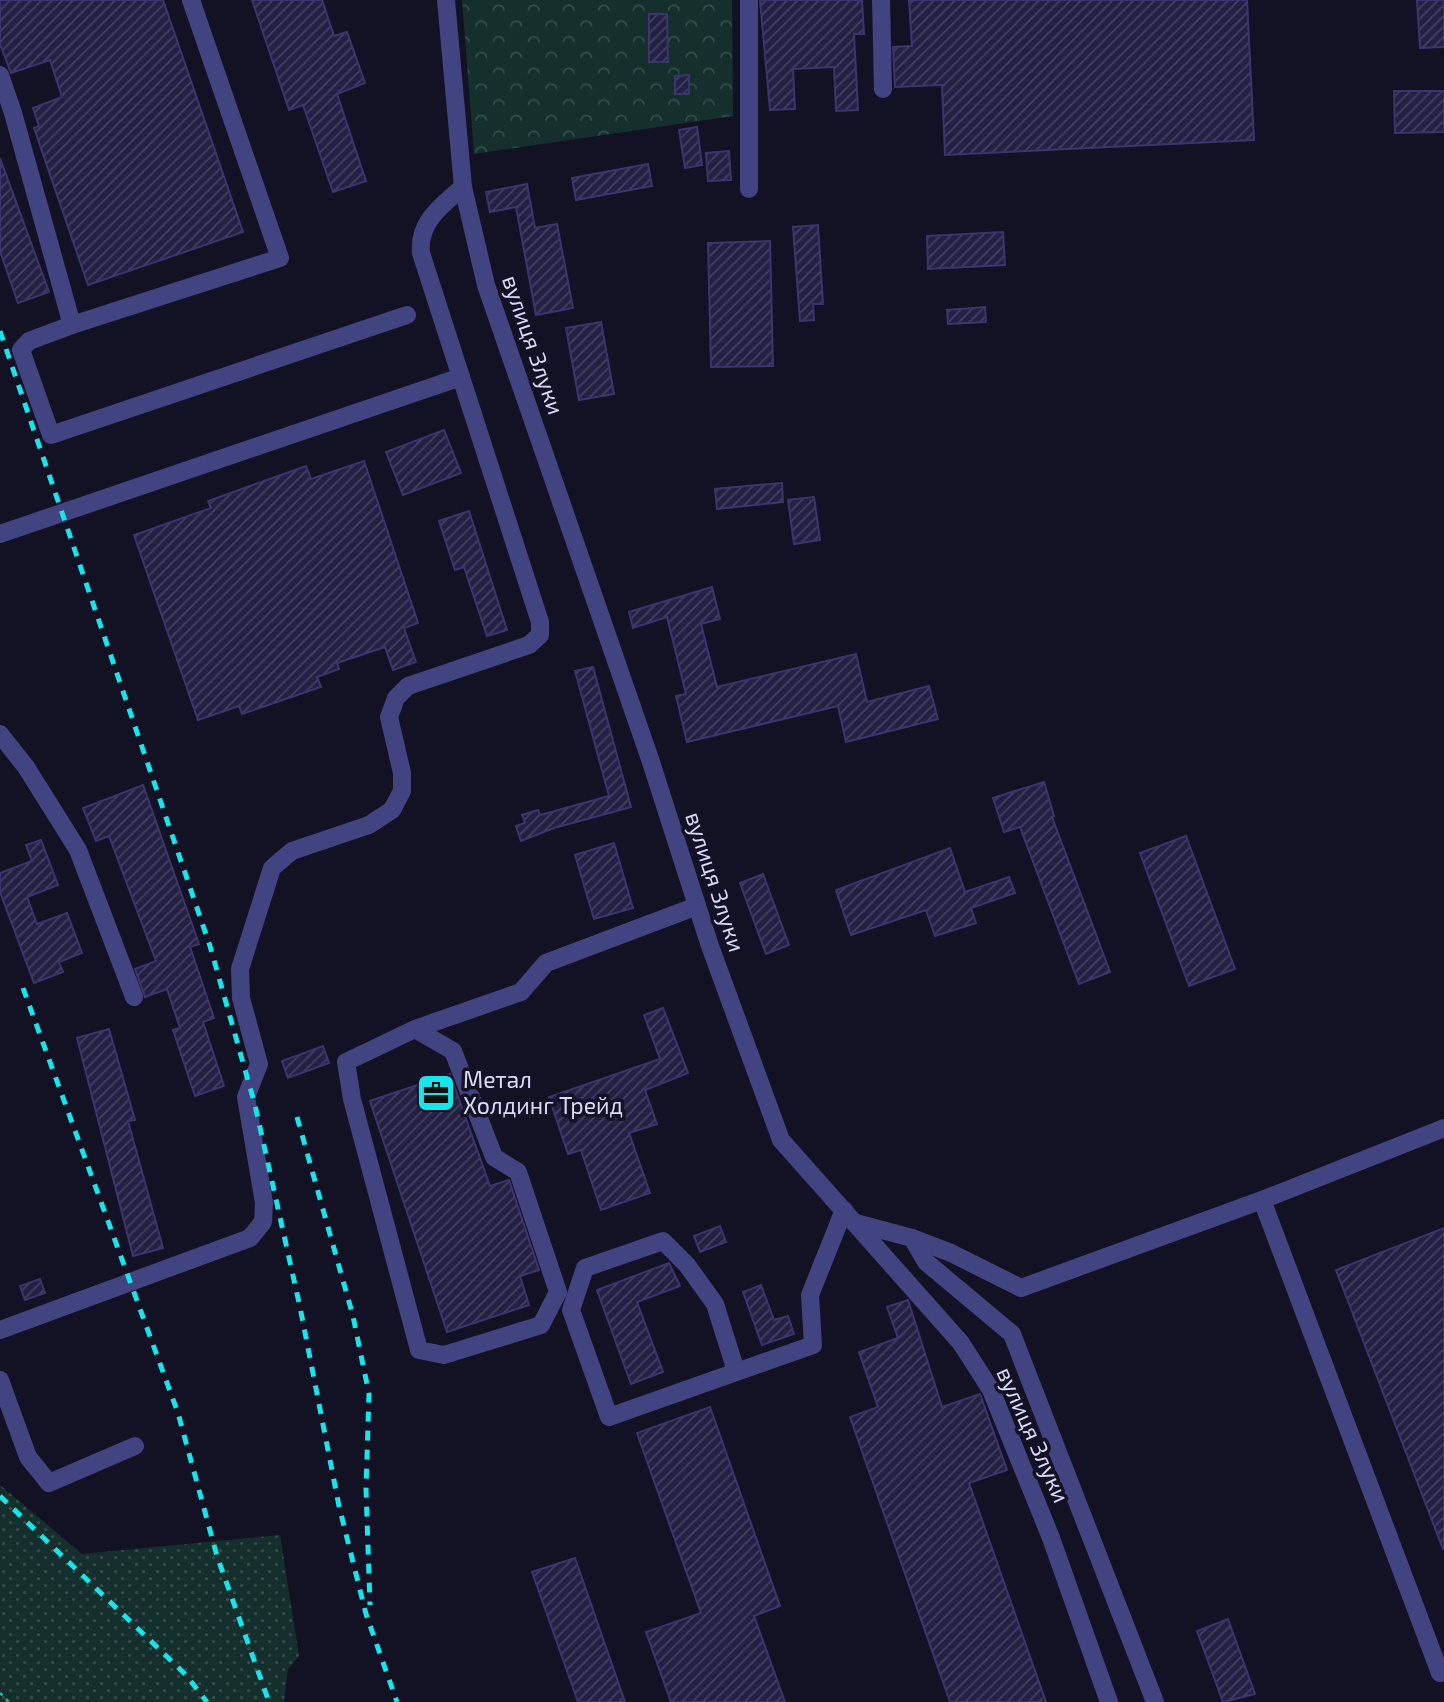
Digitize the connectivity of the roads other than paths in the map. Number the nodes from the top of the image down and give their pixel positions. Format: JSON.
{"nodes":[{"id":1,"x":191,"y":0,"type":"edge"},
{"id":2,"x":446,"y":0,"type":"edge"},
{"id":3,"x":749,"y":0,"type":"edge"},
{"id":4,"x":881,"y":0,"type":"edge"},
{"id":5,"x":0,"y":75,"type":"edge"},
{"id":6,"x":883,"y":89,"type":"dead end"},
{"id":7,"x":463,"y":187,"type":"junction"},
{"id":8,"x":749,"y":189,"type":"dead end"},
{"id":9,"x":407,"y":315,"type":"dead end"},
{"id":10,"x":72,"y":325,"type":"junction"},
{"id":11,"x":461,"y":377,"type":"junction"},
{"id":12,"x":0,"y":534,"type":"edge"},
{"id":13,"x":0,"y":734,"type":"edge"},
{"id":14,"x":697,"y":906,"type":"junction"},
{"id":15,"x":134,"y":997,"type":"dead end"},
{"id":16,"x":415,"y":1029,"type":"junction"},
{"id":17,"x":1444,"y":1128,"type":"edge"},
{"id":18,"x":1262,"y":1200,"type":"junction"},
{"id":19,"x":850,"y":1217,"type":"junction"},
{"id":20,"x":912,"y":1238,"type":"junction"},
{"id":21,"x":0,"y":1329,"type":"edge"},
{"id":22,"x":736,"y":1371,"type":"junction"},
{"id":23,"x":0,"y":1380,"type":"edge"},
{"id":24,"x":135,"y":1446,"type":"dead end"},
{"id":25,"x":1440,"y":1673,"type":"dead end"},
{"id":26,"x":1110,"y":1702,"type":"edge"},
{"id":27,"x":1155,"y":1702,"type":"edge"}],
"edges":[{"from":1,"to":10,"type":"street"},
{"from":2,"to":7,"type":"street","name":"вулиця Злуки"},
{"from":3,"to":8,"type":"street"},
{"from":4,"to":6,"type":"street"},
{"from":5,"to":10,"type":"street"},
{"from":7,"to":11,"type":"street"},
{"from":7,"to":14,"type":"street","name":"вулиця Злуки"},
{"from":9,"to":10,"type":"street"},
{"from":11,"to":12,"type":"street"},
{"from":11,"to":21,"type":"street"},
{"from":13,"to":15,"type":"street"},
{"from":14,"to":16,"type":"street"},
{"from":14,"to":19,"type":"street","name":"вулиця Злуки"},
{"from":16,"to":16,"type":"street"},
{"from":17,"to":18,"type":"street"},
{"from":18,"to":20,"type":"street"},
{"from":18,"to":25,"type":"street"},
{"from":19,"to":20,"type":"street"},
{"from":19,"to":22,"type":"street"},
{"from":19,"to":26,"type":"street","name":"вулиця Злуки"},
{"from":20,"to":27,"type":"street"},
{"from":22,"to":22,"type":"street"},
{"from":23,"to":24,"type":"street"}]}
